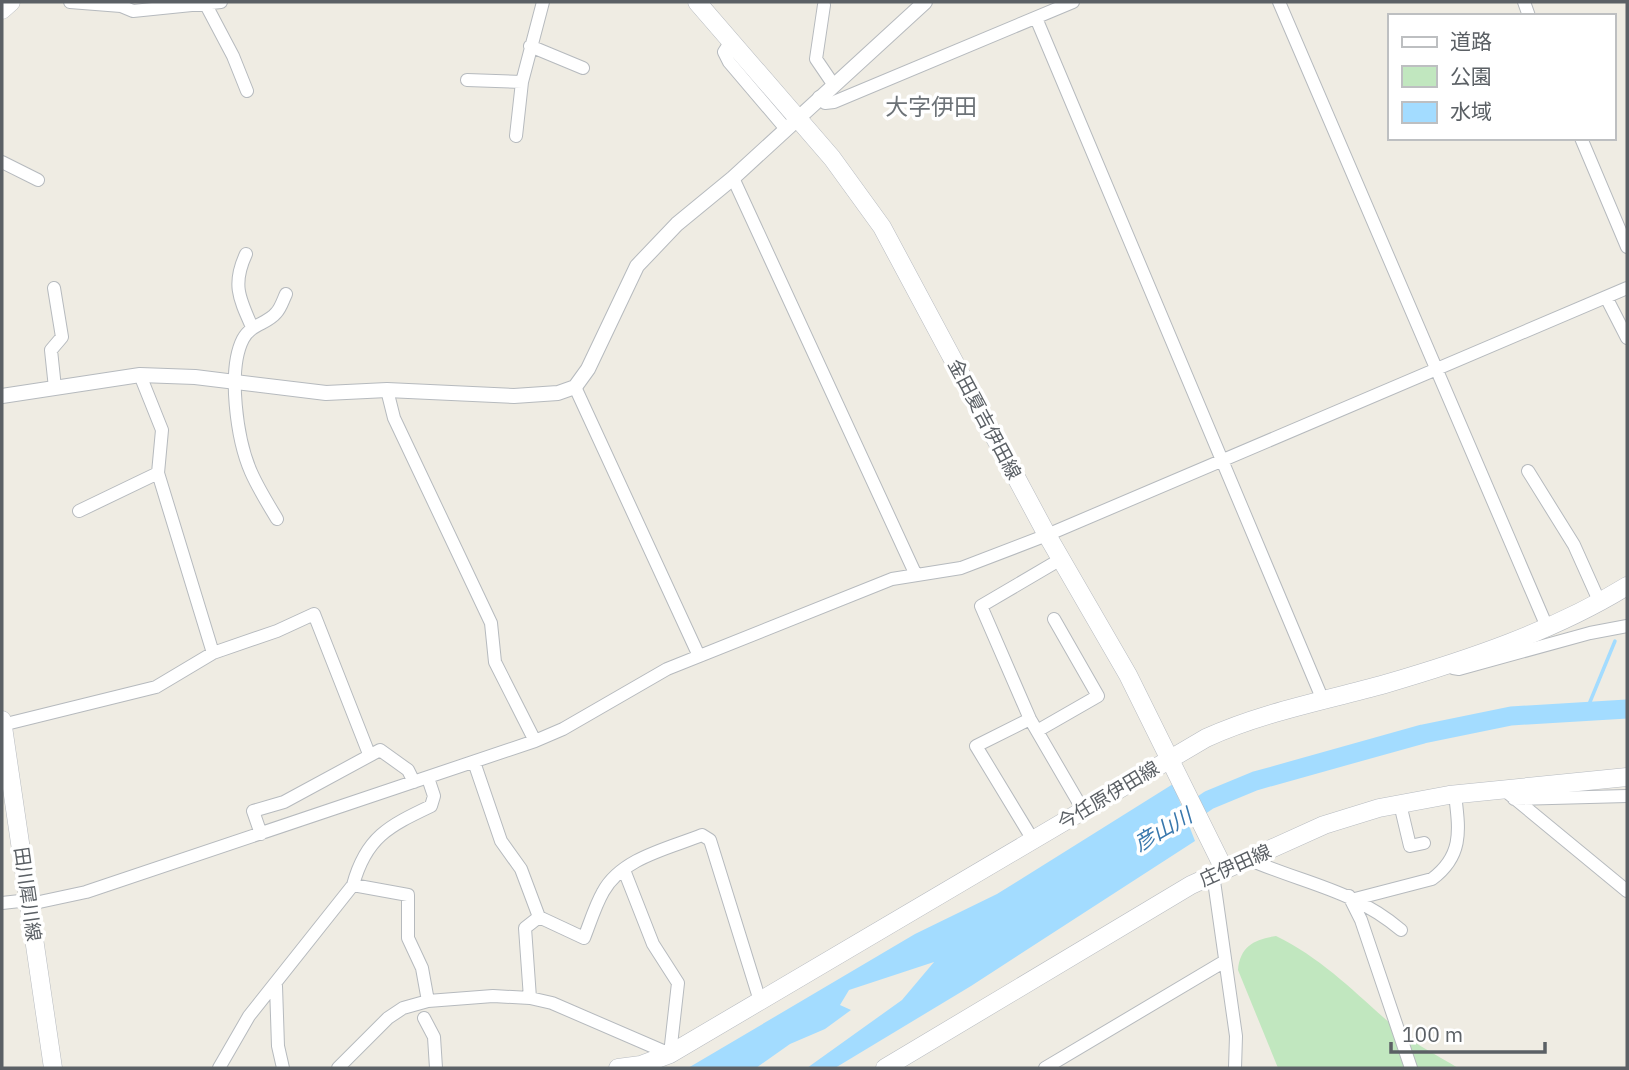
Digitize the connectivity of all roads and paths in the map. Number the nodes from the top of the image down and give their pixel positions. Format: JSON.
{"nodes":[{"id":1,"x":11,"y":2,"type":"edge"},
{"id":2,"x":70,"y":2,"type":"edge"},
{"id":3,"x":221,"y":2,"type":"edge"},
{"id":4,"x":543,"y":2,"type":"edge"},
{"id":5,"x":697,"y":2,"type":"edge"},
{"id":6,"x":925,"y":2,"type":"edge"},
{"id":7,"x":1073,"y":2,"type":"edge"},
{"id":8,"x":1279,"y":2,"type":"edge"},
{"id":9,"x":205,"y":3,"type":"edge"},
{"id":10,"x":119,"y":4,"type":"edge"},
{"id":11,"x":824,"y":5,"type":"dead end"},
{"id":12,"x":2,"y":10,"type":"edge"},
{"id":13,"x":1036,"y":18,"type":"junction"},
{"id":14,"x":530,"y":46,"type":"junction"},
{"id":15,"x":583,"y":68,"type":"dead end"},
{"id":16,"x":467,"y":80,"type":"dead end"},
{"id":17,"x":522,"y":82,"type":"junction"},
{"id":18,"x":833,"y":85,"type":"junction"},
{"id":19,"x":247,"y":91,"type":"dead end"},
{"id":20,"x":819,"y":97,"type":"junction"},
{"id":21,"x":791,"y":123,"type":"junction"},
{"id":22,"x":516,"y":136,"type":"dead end"},
{"id":23,"x":1582,"y":140,"type":"edge"},
{"id":24,"x":2,"y":162,"type":"edge"},
{"id":25,"x":733,"y":178,"type":"junction"},
{"id":26,"x":38,"y":180,"type":"dead end"},
{"id":27,"x":1627,"y":247,"type":"edge"},
{"id":28,"x":246,"y":254,"type":"dead end"},
{"id":29,"x":54,"y":288,"type":"dead end"},
{"id":30,"x":1627,"y":288,"type":"edge"},
{"id":31,"x":286,"y":294,"type":"dead end"},
{"id":32,"x":1606,"y":297,"type":"junction"},
{"id":33,"x":252,"y":327,"type":"junction"},
{"id":34,"x":1627,"y":338,"type":"edge"},
{"id":35,"x":1435,"y":370,"type":"junction"},
{"id":36,"x":140,"y":375,"type":"junction"},
{"id":37,"x":236,"y":382,"type":"junction"},
{"id":38,"x":575,"y":387,"type":"junction"},
{"id":39,"x":55,"y":388,"type":"junction"},
{"id":40,"x":387,"y":390,"type":"junction"},
{"id":41,"x":2,"y":397,"type":"edge"},
{"id":42,"x":1223,"y":460,"type":"junction"},
{"id":43,"x":1528,"y":471,"type":"dead end"},
{"id":44,"x":158,"y":473,"type":"junction"},
{"id":45,"x":79,"y":511,"type":"dead end"},
{"id":46,"x":277,"y":519,"type":"dead end"},
{"id":47,"x":1047,"y":535,"type":"junction"},
{"id":48,"x":1061,"y":559,"type":"junction"},
{"id":49,"x":915,"y":573,"type":"junction"},
{"id":50,"x":1627,"y":586,"type":"edge"},
{"id":51,"x":1600,"y":603,"type":"junction"},
{"id":52,"x":1054,"y":619,"type":"dead end"},
{"id":53,"x":1627,"y":626,"type":"edge"},
{"id":54,"x":1546,"y":627,"type":"junction"},
{"id":55,"x":213,"y":653,"type":"junction"},
{"id":56,"x":699,"y":656,"type":"junction"},
{"id":57,"x":1443,"y":665,"type":"junction"},
{"id":58,"x":1322,"y":698,"type":"junction"},
{"id":59,"x":1030,"y":719,"type":"junction"},
{"id":60,"x":2,"y":720,"type":"edge"},
{"id":61,"x":2,"y":725,"type":"edge"},
{"id":62,"x":1037,"y":732,"type":"junction"},
{"id":63,"x":535,"y":741,"type":"junction"},
{"id":64,"x":369,"y":754,"type":"junction"},
{"id":65,"x":1168,"y":760,"type":"junction"},
{"id":66,"x":474,"y":762,"type":"junction"},
{"id":67,"x":1627,"y":777,"type":"edge"},
{"id":68,"x":428,"y":778,"type":"junction"},
{"id":69,"x":414,"y":782,"type":"junction"},
{"id":70,"x":1455,"y":794,"type":"junction"},
{"id":71,"x":1508,"y":794,"type":"junction"},
{"id":72,"x":1627,"y":796,"type":"edge"},
{"id":73,"x":1400,"y":804,"type":"junction"},
{"id":74,"x":1083,"y":810,"type":"junction"},
{"id":75,"x":261,"y":834,"type":"junction"},
{"id":76,"x":1033,"y":840,"type":"junction"},
{"id":77,"x":1424,"y":842,"type":"dead end"},
{"id":78,"x":1248,"y":859,"type":"junction"},
{"id":79,"x":1219,"y":868,"type":"junction"},
{"id":80,"x":624,"y":870,"type":"junction"},
{"id":81,"x":353,"y":885,"type":"junction"},
{"id":82,"x":1627,"y":891,"type":"edge"},
{"id":83,"x":1352,"y":897,"type":"junction"},
{"id":84,"x":29,"y":902,"type":"junction"},
{"id":85,"x":2,"y":903,"type":"edge"},
{"id":86,"x":539,"y":917,"type":"junction"},
{"id":87,"x":1401,"y":930,"type":"dead end"},
{"id":88,"x":1225,"y":961,"type":"junction"},
{"id":89,"x":276,"y":986,"type":"junction"},
{"id":90,"x":530,"y":998,"type":"junction"},
{"id":91,"x":428,"y":1001,"type":"junction"},
{"id":92,"x":760,"y":1001,"type":"junction"},
{"id":93,"x":424,"y":1018,"type":"dead end"},
{"id":94,"x":670,"y":1054,"type":"junction"},
{"id":95,"x":52,"y":1068,"type":"edge"},
{"id":96,"x":219,"y":1068,"type":"edge"},
{"id":97,"x":283,"y":1068,"type":"edge"},
{"id":98,"x":338,"y":1068,"type":"edge"},
{"id":99,"x":436,"y":1068,"type":"edge"},
{"id":100,"x":618,"y":1068,"type":"edge"},
{"id":101,"x":885,"y":1068,"type":"edge"},
{"id":102,"x":1045,"y":1068,"type":"edge"},
{"id":103,"x":1235,"y":1068,"type":"edge"},
{"id":104,"x":1411,"y":1068,"type":"edge"}],
"edges":[{"from":1,"to":12,"type":"main road"},
{"from":2,"to":10,"type":"street"},
{"from":3,"to":9,"type":"street"},
{"from":4,"to":14,"type":"street"},
{"from":5,"to":21,"type":"main road","name":"金田夏吉伊田線"},
{"from":6,"to":18,"type":"street"},
{"from":7,"to":13,"type":"street"},
{"from":8,"to":35,"type":"street"},
{"from":9,"to":10,"type":"street"},
{"from":9,"to":19,"type":"street"},
{"from":11,"to":18,"type":"street"},
{"from":13,"to":20,"type":"street"},
{"from":13,"to":42,"type":"street"},
{"from":14,"to":15,"type":"street"},
{"from":14,"to":17,"type":"street"},
{"from":16,"to":17,"type":"street"},
{"from":17,"to":22,"type":"street"},
{"from":18,"to":20,"type":"street"},
{"from":20,"to":21,"type":"street"},
{"from":21,"to":25,"type":"street"},
{"from":21,"to":47,"type":"main road","name":"金田夏吉伊田線"},
{"from":23,"to":27,"type":"street"},
{"from":24,"to":26,"type":"street"},
{"from":25,"to":38,"type":"street"},
{"from":25,"to":49,"type":"street"},
{"from":28,"to":33,"type":"street"},
{"from":29,"to":39,"type":"street"},
{"from":30,"to":32,"type":"street"},
{"from":31,"to":33,"type":"street"},
{"from":32,"to":34,"type":"street"},
{"from":32,"to":35,"type":"street"},
{"from":33,"to":37,"type":"street"},
{"from":35,"to":42,"type":"street"},
{"from":35,"to":54,"type":"street"},
{"from":36,"to":37,"type":"street"},
{"from":36,"to":39,"type":"street"},
{"from":36,"to":44,"type":"street"},
{"from":37,"to":40,"type":"street"},
{"from":37,"to":46,"type":"street"},
{"from":38,"to":40,"type":"street"},
{"from":38,"to":56,"type":"street"},
{"from":39,"to":41,"type":"street"},
{"from":40,"to":63,"type":"street"},
{"from":42,"to":47,"type":"street"},
{"from":42,"to":58,"type":"street"},
{"from":43,"to":51,"type":"street"},
{"from":44,"to":45,"type":"street"},
{"from":44,"to":55,"type":"street"},
{"from":47,"to":48,"type":"main road","name":"金田夏吉伊田線"},
{"from":47,"to":49,"type":"street"},
{"from":48,"to":59,"type":"street"},
{"from":48,"to":65,"type":"main road","name":"金田夏吉伊田線"},
{"from":49,"to":56,"type":"street"},
{"from":50,"to":51,"type":"main road","name":"今任原伊田線"},
{"from":51,"to":54,"type":"main road","name":"今任原伊田線"},
{"from":52,"to":62,"type":"street"},
{"from":53,"to":57,"type":"street"},
{"from":54,"to":57,"type":"main road","name":"今任原伊田線"},
{"from":55,"to":61,"type":"street"},
{"from":55,"to":64,"type":"street"},
{"from":56,"to":63,"type":"street"},
{"from":57,"to":58,"type":"main road","name":"今任原伊田線"},
{"from":58,"to":65,"type":"main road","name":"今任原伊田線"},
{"from":59,"to":62,"type":"street"},
{"from":59,"to":76,"type":"street"},
{"from":60,"to":61,"type":"main road","name":"田川犀川線"},
{"from":61,"to":84,"type":"main road","name":"田川犀川線"},
{"from":62,"to":74,"type":"street"},
{"from":63,"to":66,"type":"street"},
{"from":64,"to":69,"type":"street"},
{"from":64,"to":75,"type":"street"},
{"from":65,"to":74,"type":"main road","name":"今任原伊田線"},
{"from":65,"to":79,"type":"main road","name":"金田夏吉伊田線"},
{"from":66,"to":68,"type":"street"},
{"from":66,"to":86,"type":"street"},
{"from":67,"to":71,"type":"main road","name":"庄伊田線"},
{"from":68,"to":69,"type":"street"},
{"from":68,"to":81,"type":"street"},
{"from":69,"to":75,"type":"street"},
{"from":70,"to":71,"type":"main road","name":"庄伊田線"},
{"from":70,"to":73,"type":"main road","name":"庄伊田線"},
{"from":70,"to":83,"type":"street"},
{"from":71,"to":72,"type":"street"},
{"from":71,"to":82,"type":"street"},
{"from":73,"to":77,"type":"street"},
{"from":73,"to":78,"type":"main road","name":"庄伊田線"},
{"from":74,"to":76,"type":"main road","name":"今任原伊田線"},
{"from":75,"to":84,"type":"street"},
{"from":76,"to":92,"type":"main road","name":"今任原伊田線"},
{"from":78,"to":79,"type":"main road","name":"庄伊田線"},
{"from":78,"to":83,"type":"street"},
{"from":79,"to":88,"type":"street"},
{"from":79,"to":101,"type":"main road","name":"庄伊田線"},
{"from":80,"to":86,"type":"street"},
{"from":80,"to":92,"type":"street"},
{"from":80,"to":94,"type":"street"},
{"from":81,"to":89,"type":"street"},
{"from":81,"to":91,"type":"street"},
{"from":83,"to":87,"type":"street"},
{"from":83,"to":104,"type":"street"},
{"from":84,"to":85,"type":"street"},
{"from":84,"to":95,"type":"main road","name":"田川犀川線"},
{"from":86,"to":90,"type":"street"},
{"from":88,"to":102,"type":"street"},
{"from":88,"to":103,"type":"street"},
{"from":89,"to":96,"type":"street"},
{"from":89,"to":97,"type":"street"},
{"from":90,"to":91,"type":"street"},
{"from":90,"to":94,"type":"street"},
{"from":91,"to":98,"type":"street"},
{"from":92,"to":94,"type":"main road","name":"今任原伊田線"},
{"from":93,"to":99,"type":"street"},
{"from":94,"to":100,"type":"main road","name":"今任原伊田線"}]}
